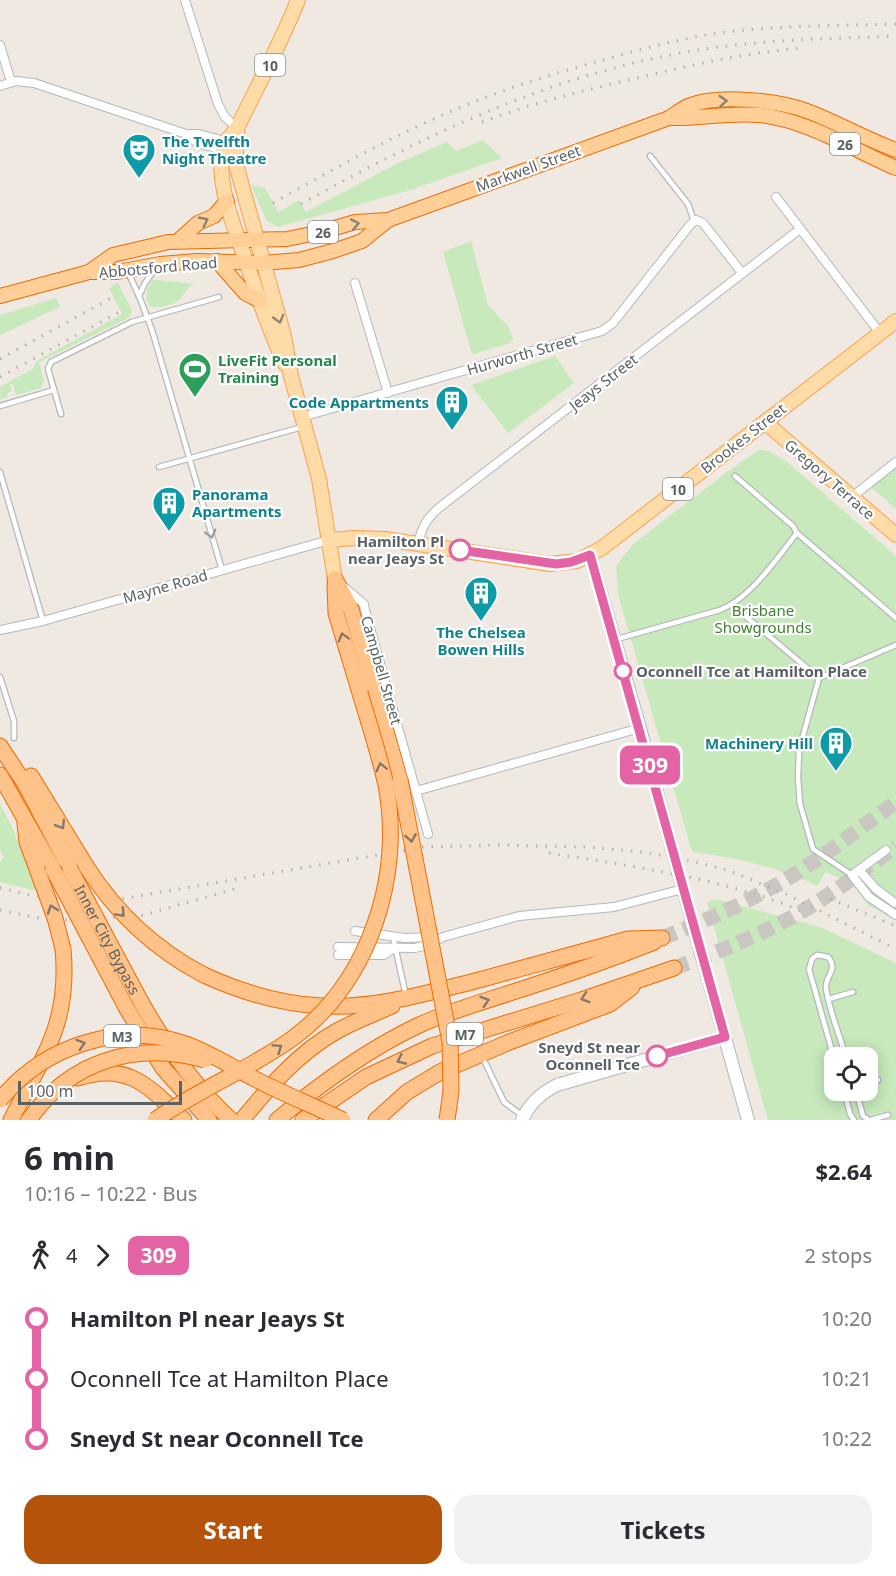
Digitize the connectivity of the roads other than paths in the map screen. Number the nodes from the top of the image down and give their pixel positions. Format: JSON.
{"nodes":[{"id":1,"x":185,"y":0,"type":"edge"},
{"id":2,"x":298,"y":0,"type":"edge"},
{"id":3,"x":0,"y":45,"type":"edge"},
{"id":4,"x":11,"y":82,"type":"junction"},
{"id":5,"x":0,"y":86,"type":"edge"},
{"id":6,"x":669,"y":118,"type":"junction"},
{"id":7,"x":237,"y":128,"type":"junction"},
{"id":8,"x":230,"y":147,"type":"junction"},
{"id":9,"x":896,"y":150,"type":"edge"},
{"id":10,"x":650,"y":156,"type":"dead end"},
{"id":11,"x":896,"y":168,"type":"edge"},
{"id":12,"x":776,"y":197,"type":"dead end"},
{"id":13,"x":227,"y":201,"type":"junction"},
{"id":14,"x":388,"y":220,"type":"junction"},
{"id":15,"x":694,"y":221,"type":"junction"},
{"id":16,"x":800,"y":229,"type":"junction"},
{"id":17,"x":178,"y":240,"type":"junction"},
{"id":18,"x":240,"y":241,"type":"junction"},
{"id":19,"x":257,"y":241,"type":"junction"},
{"id":20,"x":217,"y":261,"type":"junction"},
{"id":21,"x":247,"y":262,"type":"junction"},
{"id":22,"x":263,"y":262,"type":"junction"},
{"id":23,"x":160,"y":264,"type":"junction"},
{"id":24,"x":127,"y":269,"type":"junction"},
{"id":25,"x":89,"y":272,"type":"junction"},
{"id":26,"x":742,"y":273,"type":"junction"},
{"id":27,"x":355,"y":283,"type":"dead end"},
{"id":28,"x":0,"y":296,"type":"edge"},
{"id":29,"x":139,"y":296,"type":"junction"},
{"id":30,"x":219,"y":297,"type":"dead end"},
{"id":31,"x":260,"y":301,"type":"junction"},
{"id":32,"x":147,"y":317,"type":"junction"},
{"id":33,"x":896,"y":321,"type":"edge"},
{"id":34,"x":880,"y":333,"type":"junction"},
{"id":35,"x":291,"y":376,"type":"junction"},
{"id":36,"x":54,"y":390,"type":"junction"},
{"id":37,"x":388,"y":393,"type":"junction"},
{"id":38,"x":0,"y":406,"type":"edge"},
{"id":39,"x":61,"y":414,"type":"dead end"},
{"id":40,"x":304,"y":421,"type":"junction"},
{"id":41,"x":765,"y":422,"type":"junction"},
{"id":42,"x":189,"y":459,"type":"junction"},
{"id":43,"x":896,"y":462,"type":"edge"},
{"id":44,"x":159,"y":467,"type":"dead end"},
{"id":45,"x":0,"y":472,"type":"edge"},
{"id":46,"x":735,"y":476,"type":"dead end"},
{"id":47,"x":852,"y":497,"type":"junction"},
{"id":48,"x":797,"y":534,"type":"junction"},
{"id":49,"x":896,"y":535,"type":"edge"},
{"id":50,"x":329,"y":540,"type":"junction"},
{"id":51,"x":418,"y":544,"type":"junction"},
{"id":52,"x":590,"y":555,"type":"junction"},
{"id":53,"x":222,"y":570,"type":"junction"},
{"id":54,"x":335,"y":579,"type":"junction"},
{"id":55,"x":732,"y":604,"type":"junction"},
{"id":56,"x":896,"y":618,"type":"edge"},
{"id":57,"x":42,"y":621,"type":"junction"},
{"id":58,"x":0,"y":630,"type":"edge"},
{"id":59,"x":614,"y":640,"type":"junction"},
{"id":60,"x":896,"y":645,"type":"edge"},
{"id":61,"x":0,"y":677,"type":"edge"},
{"id":62,"x":819,"y":678,"type":"junction"},
{"id":63,"x":367,"y":691,"type":"junction"},
{"id":64,"x":640,"y":728,"type":"junction"},
{"id":65,"x":14,"y":738,"type":"dead end"},
{"id":66,"x":0,"y":746,"type":"edge"},
{"id":67,"x":13,"y":764,"type":"junction"},
{"id":68,"x":0,"y":775,"type":"edge"},
{"id":69,"x":416,"y":791,"type":"junction"},
{"id":70,"x":428,"y":834,"type":"dead end"},
{"id":71,"x":886,"y":850,"type":"dead end"},
{"id":72,"x":45,"y":869,"type":"junction"},
{"id":73,"x":855,"y":872,"type":"junction"},
{"id":74,"x":682,"y":887,"type":"junction"},
{"id":75,"x":895,"y":903,"type":"edge"},
{"id":76,"x":896,"y":915,"type":"edge"},
{"id":77,"x":356,"y":931,"type":"dead end"},
{"id":78,"x":393,"y":936,"type":"junction"},
{"id":79,"x":443,"y":937,"type":"junction"},
{"id":80,"x":395,"y":948,"type":"junction"},
{"id":81,"x":338,"y":951,"type":"dead end"},
{"id":82,"x":674,"y":968,"type":"tunnel mouth"},
{"id":83,"x":641,"y":980,"type":"junction"},
{"id":84,"x":853,"y":992,"type":"dead end"},
{"id":85,"x":407,"y":999,"type":"junction"},
{"id":86,"x":829,"y":999,"type":"junction"},
{"id":87,"x":134,"y":1006,"type":"junction"},
{"id":88,"x":725,"y":1037,"type":"junction"},
{"id":89,"x":831,"y":1047,"type":"edge"},
{"id":90,"x":843,"y":1047,"type":"edge"},
{"id":91,"x":481,"y":1054,"type":"junction"},
{"id":92,"x":255,"y":1079,"type":"junction"},
{"id":93,"x":0,"y":1100,"type":"edge"},
{"id":94,"x":847,"y":1101,"type":"edge"},
{"id":95,"x":858,"y":1101,"type":"edge"},
{"id":96,"x":850,"y":1114,"type":"junction"},
{"id":97,"x":888,"y":1115,"type":"dead end"},
{"id":98,"x":523,"y":1118,"type":"edge"},
{"id":99,"x":11,"y":1120,"type":"edge"},
{"id":100,"x":31,"y":1120,"type":"edge"},
{"id":101,"x":155,"y":1120,"type":"edge"},
{"id":102,"x":184,"y":1120,"type":"edge"},
{"id":103,"x":209,"y":1120,"type":"edge"},
{"id":104,"x":231,"y":1120,"type":"edge"},
{"id":105,"x":242,"y":1120,"type":"edge"},
{"id":106,"x":277,"y":1120,"type":"edge"},
{"id":107,"x":303,"y":1120,"type":"edge"},
{"id":108,"x":343,"y":1120,"type":"edge"},
{"id":109,"x":376,"y":1120,"type":"edge"},
{"id":110,"x":447,"y":1120,"type":"edge"},
{"id":111,"x":748,"y":1120,"type":"edge"},
{"id":112,"x":849,"y":1120,"type":"edge"},
{"id":113,"x":854,"y":1120,"type":"edge"},
{"id":114,"x":870,"y":1120,"type":"edge"}],
"edges":[{"from":1,"to":7,"type":"street"},
{"from":2,"to":7,"type":"main road","number":"10"},
{"from":3,"to":4,"type":"street"},
{"from":4,"to":5,"type":"street"},
{"from":4,"to":8,"type":"street"},
{"from":6,"to":9,"type":"highway","name":"Markwell Street","number":"26","one_way":true},
{"from":6,"to":11,"type":"highway","name":"Markwell Street","number":"26"},
{"from":6,"to":14,"type":"highway","name":"Markwell Street","number":"26"},
{"from":7,"to":8,"type":"main road","number":"10"},
{"from":8,"to":13,"type":"main road"},
{"from":8,"to":19,"type":"main road"},
{"from":10,"to":15,"type":"lane"},
{"from":12,"to":16,"type":"street"},
{"from":17,"to":13,"type":"highway","one_way":true},
{"from":13,"to":18,"type":"main road"},
{"from":19,"to":14,"type":"highway","name":"Markwell Street","number":"26","one_way":true},
{"from":14,"to":22,"type":"highway","name":"Markwell Street","number":"26"},
{"from":15,"to":26,"type":"street"},
{"from":15,"to":37,"type":"street","name":"Hurworth Street"},
{"from":16,"to":26,"type":"street","name":"Jeays Street"},
{"from":16,"to":34,"type":"street"},
{"from":17,"to":18,"type":"highway","name":"Abbotsford Road","number":"26"},
{"from":17,"to":25,"type":"highway","name":"Abbotsford Road","number":"26"},
{"from":18,"to":19,"type":"highway","name":"Markwell Street","number":"26"},
{"from":18,"to":21,"type":"main road"},
{"from":19,"to":22,"type":"main road"},
{"from":20,"to":21,"type":"highway","name":"Abbotsford Road","number":"26"},
{"from":20,"to":23,"type":"highway","name":"Abbotsford Road","number":"26"},
{"from":20,"to":31,"type":"highway"},
{"from":21,"to":22,"type":"highway","name":"Abbotsford Road","number":"26"},
{"from":21,"to":31,"type":"main road"},
{"from":22,"to":35,"type":"main road","one_way":true},
{"from":23,"to":24,"type":"highway","name":"Abbotsford Road","number":"26"},
{"from":23,"to":29,"type":"lane"},
{"from":24,"to":25,"type":"highway","name":"Abbotsford Road","number":"26"},
{"from":24,"to":29,"type":"lane"},
{"from":25,"to":28,"type":"highway","name":"Abbotsford Road","number":"26"},
{"from":26,"to":51,"type":"street","name":"Jeays Street"},
{"from":27,"to":37,"type":"street"},
{"from":29,"to":32,"type":"lane"},
{"from":30,"to":32,"type":"lane"},
{"from":31,"to":35,"type":"main road"},
{"from":32,"to":36,"type":"lane"},
{"from":32,"to":42,"type":"lane"},
{"from":33,"to":34,"type":"main road","name":"Brookes Street"},
{"from":34,"to":41,"type":"main road","name":"Brookes Street"},
{"from":35,"to":40,"type":"main road"},
{"from":36,"to":38,"type":"lane"},
{"from":36,"to":39,"type":"lane"},
{"from":37,"to":40,"type":"street","name":"Hurworth Street"},
{"from":40,"to":42,"type":"lane"},
{"from":40,"to":50,"type":"main road"},
{"from":41,"to":47,"type":"main road","name":"Gregory Terrace"},
{"from":41,"to":52,"type":"main road","name":"Brookes Street","number":"10"},
{"from":42,"to":44,"type":"lane"},
{"from":42,"to":53,"type":"lane","one_way":true},
{"from":43,"to":47,"type":"street"},
{"from":45,"to":57,"type":"lane"},
{"from":46,"to":48,"type":"lane"},
{"from":47,"to":49,"type":"main road","name":"Gregory Terrace"},
{"from":48,"to":55,"type":"lane"},
{"from":48,"to":56,"type":"lane"},
{"from":50,"to":51,"type":"main road","number":"10"},
{"from":50,"to":53,"type":"street","name":"Mayne Road"},
{"from":50,"to":54,"type":"main road"},
{"from":51,"to":52,"type":"main road","number":"10"},
{"from":52,"to":59,"type":"main road"},
{"from":53,"to":57,"type":"street","name":"Mayne Road"},
{"from":54,"to":63,"type":"highway"},
{"from":54,"to":69,"type":"street","name":"Campbell Street"},
{"from":55,"to":59,"type":"lane"},
{"from":55,"to":62,"type":"lane"},
{"from":57,"to":58,"type":"street","name":"Mayne Road"},
{"from":59,"to":64,"type":"main road"},
{"from":60,"to":62,"type":"lane"},
{"from":61,"to":65,"type":"lane"},
{"from":62,"to":73,"type":"lane"},
{"from":101,"to":63,"type":"highway","one_way":true,"bridge":true},
{"from":63,"to":110,"type":"highway","one_way":true,"bridge":true},
{"from":64,"to":69,"type":"street"},
{"from":64,"to":74,"type":"main road","bridge":true},
{"from":66,"to":67,"type":"highway","name":"Inner City Bypass"},
{"from":67,"to":85,"type":"highway","one_way":true,"bridge":true},
{"from":67,"to":87,"type":"highway","name":"Inner City Bypass","bridge":true},
{"from":68,"to":72,"type":"highway","name":"Inner City Bypass"},
{"from":69,"to":70,"type":"street","name":"Campbell Street"},
{"from":71,"to":73,"type":"street"},
{"from":72,"to":87,"type":"highway","name":"Inner City Bypass","bridge":true},
{"from":99,"to":72,"type":"highway","one_way":true,"bridge":true},
{"from":73,"to":75,"type":"street"},
{"from":73,"to":76,"type":"street"},
{"from":74,"to":79,"type":"street"},
{"from":74,"to":88,"type":"main road"},
{"from":77,"to":78,"type":"street"},
{"from":78,"to":79,"type":"street"},
{"from":78,"to":80,"type":"lane"},
{"from":79,"to":80,"type":"street"},
{"from":80,"to":81,"type":"street"},
{"from":80,"to":85,"type":"lane"},
{"from":82,"to":83,"type":"highway","number":"M7"},
{"from":83,"to":91,"type":"highway"},
{"from":83,"to":107,"type":"highway","number":"M7","one_way":true},
{"from":84,"to":86,"type":"lane"},
{"from":85,"to":105,"type":"highway"},
{"from":106,"to":85,"type":"highway","number":"M7","one_way":true},
{"from":86,"to":89,"type":"lane"},
{"from":86,"to":90,"type":"lane"},
{"from":87,"to":103,"type":"highway","name":"Inner City Bypass"},
{"from":87,"to":104,"type":"highway","name":"Inner City Bypass"},
{"from":88,"to":98,"type":"main road"},
{"from":88,"to":111,"type":"main road"},
{"from":91,"to":98,"type":"lane"},
{"from":91,"to":109,"type":"highway"},
{"from":93,"to":92,"type":"highway","number":"M3","one_way":true,"bridge":true},
{"from":92,"to":100,"type":"highway","bridge":true},
{"from":92,"to":108,"type":"highway","number":"M3","bridge":true},
{"from":94,"to":96,"type":"lane"},
{"from":95,"to":114,"type":"lane"},
{"from":96,"to":112,"type":"lane"},
{"from":96,"to":113,"type":"lane"},
{"from":97,"to":114,"type":"lane"},
{"from":100,"to":102,"type":"highway","bridge":true}]}
